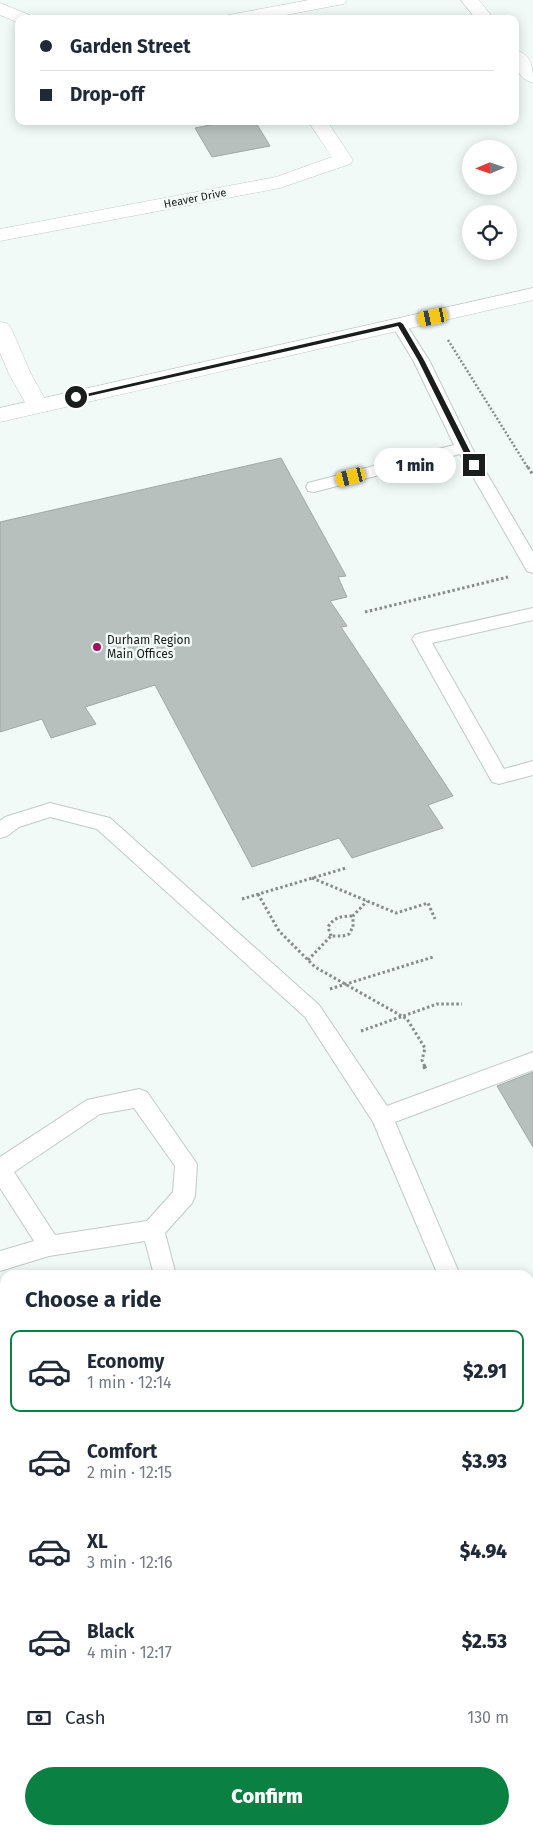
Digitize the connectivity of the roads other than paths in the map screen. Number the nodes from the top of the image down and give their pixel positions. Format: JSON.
{"nodes":[{"id":1,"x":338,"y":0,"type":"edge"},
{"id":2,"x":470,"y":0,"type":"edge"},
{"id":3,"x":0,"y":8,"type":"edge"},
{"id":4,"x":15,"y":15,"type":"edge"},
{"id":5,"x":259,"y":15,"type":"edge"},
{"id":6,"x":483,"y":15,"type":"edge"},
{"id":7,"x":519,"y":60,"type":"edge"},
{"id":8,"x":533,"y":77,"type":"edge"},
{"id":9,"x":320,"y":125,"type":"edge"},
{"id":10,"x":0,"y":235,"type":"edge"},
{"id":11,"x":533,"y":294,"type":"edge"},
{"id":12,"x":400,"y":324,"type":"junction"},
{"id":13,"x":0,"y":328,"type":"edge"},
{"id":14,"x":38,"y":406,"type":"junction"},
{"id":15,"x":0,"y":415,"type":"edge"},
{"id":16,"x":464,"y":448,"type":"junction"},
{"id":17,"x":314,"y":487,"type":"dead end"},
{"id":18,"x":533,"y":567,"type":"edge"},
{"id":19,"x":533,"y":614,"type":"edge"},
{"id":20,"x":533,"y":768,"type":"edge"},
{"id":21,"x":0,"y":831,"type":"edge"},
{"id":22,"x":533,"y":1062,"type":"edge"},
{"id":23,"x":382,"y":1117,"type":"junction"},
{"id":24,"x":0,"y":1170,"type":"edge"},
{"id":25,"x":153,"y":1230,"type":"junction"},
{"id":26,"x":49,"y":1246,"type":"junction"},
{"id":27,"x":0,"y":1261,"type":"edge"},
{"id":28,"x":164,"y":1270,"type":"edge"},
{"id":29,"x":447,"y":1270,"type":"edge"}],
"edges":[{"from":1,"to":5,"type":"street"},
{"from":2,"to":6,"type":"street"},
{"from":3,"to":4,"type":"street"},
{"from":7,"to":8,"type":"street"},
{"from":9,"to":10,"type":"street","name":"Heaver Drive"},
{"from":11,"to":12,"type":"street"},
{"from":12,"to":14,"type":"street"},
{"from":12,"to":16,"type":"lane"},
{"from":13,"to":14,"type":"street"},
{"from":14,"to":15,"type":"street"},
{"from":16,"to":17,"type":"lane"},
{"from":16,"to":18,"type":"lane"},
{"from":19,"to":20,"type":"lane"},
{"from":21,"to":23,"type":"lane"},
{"from":22,"to":23,"type":"lane"},
{"from":23,"to":29,"type":"lane"},
{"from":24,"to":25,"type":"lane"},
{"from":24,"to":26,"type":"lane"},
{"from":25,"to":26,"type":"lane"},
{"from":25,"to":28,"type":"lane"},
{"from":26,"to":27,"type":"lane"}]}
